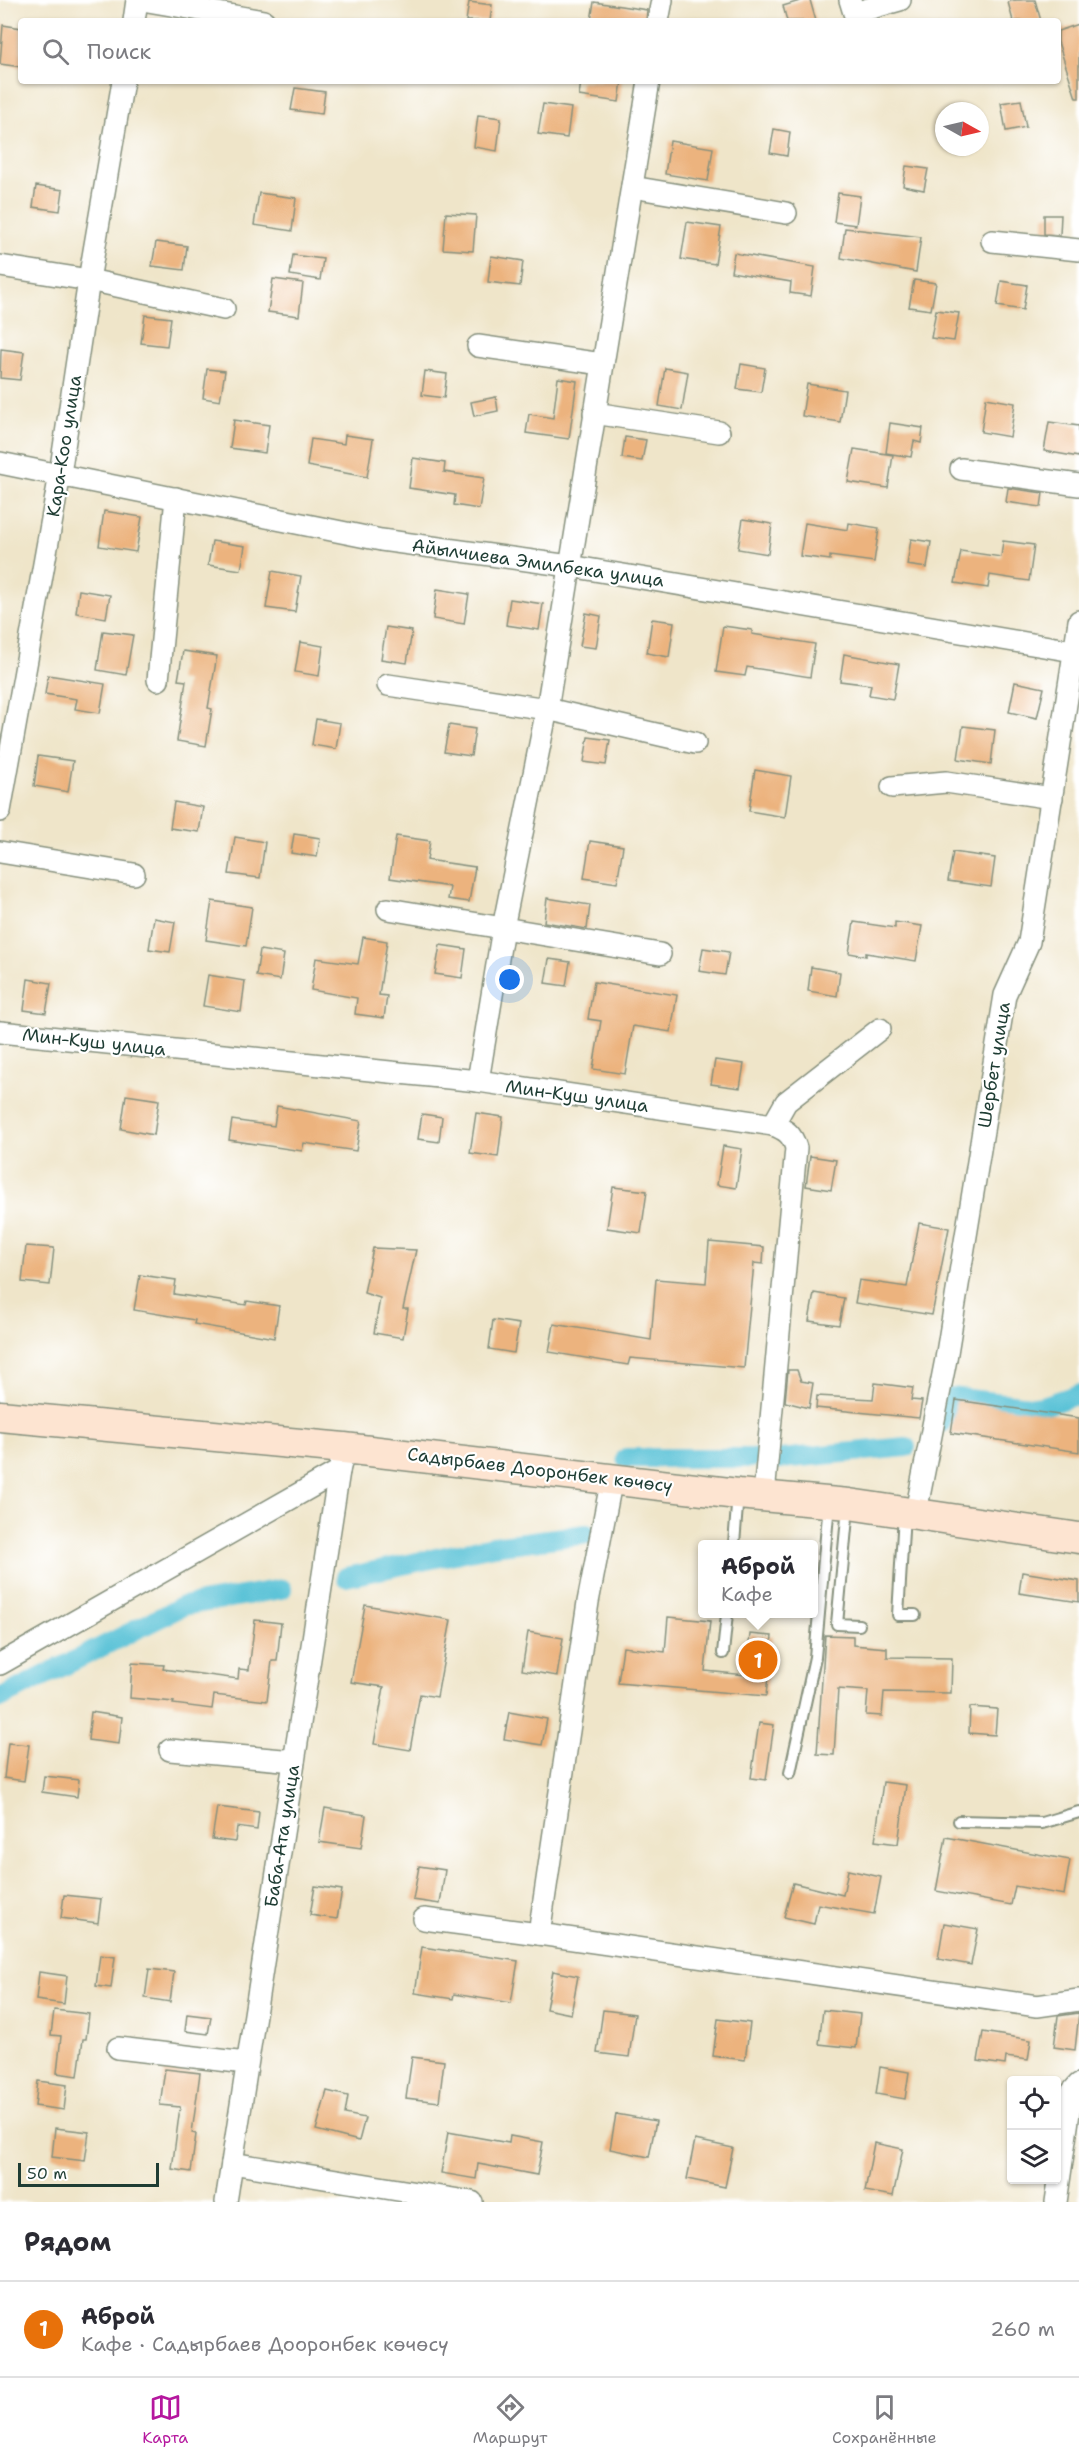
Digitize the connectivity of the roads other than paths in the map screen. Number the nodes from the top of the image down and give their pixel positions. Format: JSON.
{"nodes":[{"id":1,"x":137,"y":0,"type":"edge"},
{"id":2,"x":142,"y":0,"type":"edge"},
{"id":3,"x":662,"y":0,"type":"edge"},
{"id":4,"x":850,"y":0,"type":"edge"},
{"id":5,"x":900,"y":0,"type":"edge"},
{"id":6,"x":134,"y":18,"type":"edge"},
{"id":7,"x":247,"y":18,"type":"edge"},
{"id":8,"x":659,"y":18,"type":"edge"},
{"id":9,"x":122,"y":84,"type":"edge"},
{"id":10,"x":649,"y":84,"type":"edge"},
{"id":11,"x":632,"y":187,"type":"junction"},
{"id":12,"x":786,"y":213,"type":"dead end"},
{"id":13,"x":992,"y":241,"type":"dead end"},
{"id":14,"x":1079,"y":250,"type":"edge"},
{"id":15,"x":0,"y":266,"type":"edge"},
{"id":16,"x":89,"y":280,"type":"junction"},
{"id":17,"x":224,"y":309,"type":"dead end"},
{"id":18,"x":478,"y":346,"type":"dead end"},
{"id":19,"x":602,"y":364,"type":"junction"},
{"id":20,"x":594,"y":413,"type":"junction"},
{"id":21,"x":719,"y":432,"type":"dead end"},
{"id":22,"x":0,"y":464,"type":"edge"},
{"id":23,"x":961,"y":469,"type":"dead end"},
{"id":24,"x":60,"y":474,"type":"junction"},
{"id":25,"x":1079,"y":485,"type":"edge"},
{"id":26,"x":176,"y":498,"type":"junction"},
{"id":27,"x":570,"y":566,"type":"junction"},
{"id":28,"x":1079,"y":621,"type":"edge"},
{"id":29,"x":1077,"y":651,"type":"edge"},
{"id":30,"x":158,"y":680,"type":"dead end"},
{"id":31,"x":388,"y":685,"type":"dead end"},
{"id":32,"x":547,"y":709,"type":"junction"},
{"id":33,"x":695,"y":743,"type":"dead end"},
{"id":34,"x":892,"y":787,"type":"dead end"},
{"id":35,"x":1052,"y":798,"type":"junction"},
{"id":36,"x":0,"y":811,"type":"edge"},
{"id":37,"x":0,"y":852,"type":"edge"},
{"id":38,"x":134,"y":874,"type":"dead end"},
{"id":39,"x":388,"y":909,"type":"dead end"},
{"id":40,"x":503,"y":928,"type":"junction"},
{"id":41,"x":660,"y":954,"type":"dead end"},
{"id":42,"x":880,"y":1029,"type":"dead end"},
{"id":43,"x":0,"y":1032,"type":"edge"},
{"id":44,"x":478,"y":1081,"type":"junction"},
{"id":45,"x":773,"y":1125,"type":"junction"},
{"id":46,"x":0,"y":1416,"type":"edge"},
{"id":47,"x":341,"y":1459,"type":"junction"},
{"id":48,"x":612,"y":1478,"type":"junction"},
{"id":49,"x":751,"y":1494,"type":"junction"},
{"id":50,"x":839,"y":1503,"type":"junction"},
{"id":51,"x":910,"y":1512,"type":"junction"},
{"id":52,"x":1079,"y":1538,"type":"edge"},
{"id":53,"x":736,"y":1540,"type":"edge"},
{"id":54,"x":915,"y":1616,"type":"dead end"},
{"id":55,"x":727,"y":1618,"type":"edge"},
{"id":56,"x":860,"y":1625,"type":"dead end"},
{"id":57,"x":723,"y":1653,"type":"dead end"},
{"id":58,"x":0,"y":1664,"type":"edge"},
{"id":59,"x":170,"y":1750,"type":"dead end"},
{"id":60,"x":294,"y":1761,"type":"junction"},
{"id":61,"x":790,"y":1773,"type":"dead end"},
{"id":62,"x":1079,"y":1812,"type":"edge"},
{"id":63,"x":959,"y":1821,"type":"dead end"},
{"id":64,"x":424,"y":1919,"type":"dead end"},
{"id":65,"x":539,"y":1934,"type":"junction"},
{"id":66,"x":1079,"y":2000,"type":"edge"},
{"id":67,"x":118,"y":2048,"type":"dead end"},
{"id":68,"x":246,"y":2063,"type":"junction"},
{"id":69,"x":1079,"y":2084,"type":"edge"},
{"id":70,"x":232,"y":2163,"type":"junction"},
{"id":71,"x":226,"y":2202,"type":"edge"},
{"id":72,"x":472,"y":2202,"type":"edge"},
{"id":73,"x":1056,"y":2202,"type":"edge"}],
"edges":[{"from":1,"to":6,"type":"street"},
{"from":2,"to":7,"type":"street"},
{"from":3,"to":8,"type":"street"},
{"from":4,"to":5,"type":"street"},
{"from":9,"to":16,"type":"street","name":"Кара-Коо улица"},
{"from":10,"to":11,"type":"street"},
{"from":11,"to":12,"type":"street"},
{"from":11,"to":19,"type":"street"},
{"from":13,"to":14,"type":"street"},
{"from":15,"to":16,"type":"street"},
{"from":16,"to":17,"type":"street"},
{"from":16,"to":24,"type":"street","name":"Кара-Коо улица"},
{"from":18,"to":19,"type":"street"},
{"from":19,"to":20,"type":"street"},
{"from":20,"to":21,"type":"street"},
{"from":20,"to":27,"type":"street"},
{"from":22,"to":24,"type":"street","name":"Айылчиева Эмилбека улица"},
{"from":23,"to":25,"type":"street"},
{"from":24,"to":26,"type":"street","name":"Айылчиева Эмилбека улица"},
{"from":24,"to":36,"type":"street","name":"Кара-Коо улица"},
{"from":26,"to":27,"type":"street","name":"Айылчиева Эмилбека улица"},
{"from":26,"to":30,"type":"street"},
{"from":27,"to":29,"type":"street","name":"Айылчиева Эмилбека улица"},
{"from":27,"to":32,"type":"street"},
{"from":28,"to":29,"type":"street","name":"Шербет улица"},
{"from":29,"to":35,"type":"street","name":"Шербет улица"},
{"from":31,"to":32,"type":"street"},
{"from":32,"to":33,"type":"street"},
{"from":32,"to":40,"type":"street"},
{"from":34,"to":35,"type":"street"},
{"from":35,"to":51,"type":"street","name":"Шербет улица"},
{"from":37,"to":38,"type":"street"},
{"from":39,"to":40,"type":"street"},
{"from":40,"to":41,"type":"street"},
{"from":40,"to":44,"type":"street"},
{"from":42,"to":45,"type":"street"},
{"from":43,"to":44,"type":"street","name":"Мин-Куш улица"},
{"from":44,"to":45,"type":"street","name":"Мин-Куш улица"},
{"from":45,"to":49,"type":"street"},
{"from":46,"to":47,"type":"main road","name":"Садырбаев Дооронбек көчөсү"},
{"from":47,"to":48,"type":"main road","name":"Садырбаев Дооронбек көчөсү"},
{"from":47,"to":58,"type":"street"},
{"from":47,"to":60,"type":"street","name":"Баба-Ата улица"},
{"from":48,"to":49,"type":"main road","name":"Садырбаев Дооронбек көчөсү"},
{"from":48,"to":65,"type":"street"},
{"from":49,"to":50,"type":"main road","name":"Садырбаев Дооронбек көчөсү"},
{"from":49,"to":53,"type":"lane"},
{"from":50,"to":51,"type":"main road","name":"Садырбаев Дооронбек көчөсү"},
{"from":50,"to":56,"type":"lane"},
{"from":50,"to":61,"type":"lane"},
{"from":51,"to":52,"type":"main road","name":"Садырбаев Дооронбек көчөсү"},
{"from":51,"to":54,"type":"lane"},
{"from":55,"to":57,"type":"lane"},
{"from":59,"to":60,"type":"street"},
{"from":60,"to":68,"type":"street","name":"Баба-Ата улица"},
{"from":62,"to":63,"type":"lane"},
{"from":64,"to":65,"type":"street"},
{"from":65,"to":66,"type":"street"},
{"from":67,"to":68,"type":"street"},
{"from":68,"to":70,"type":"street","name":"Баба-Ата улица"},
{"from":69,"to":73,"type":"street"},
{"from":70,"to":71,"type":"street","name":"Баба-Ата улица"},
{"from":70,"to":72,"type":"street"}]}
